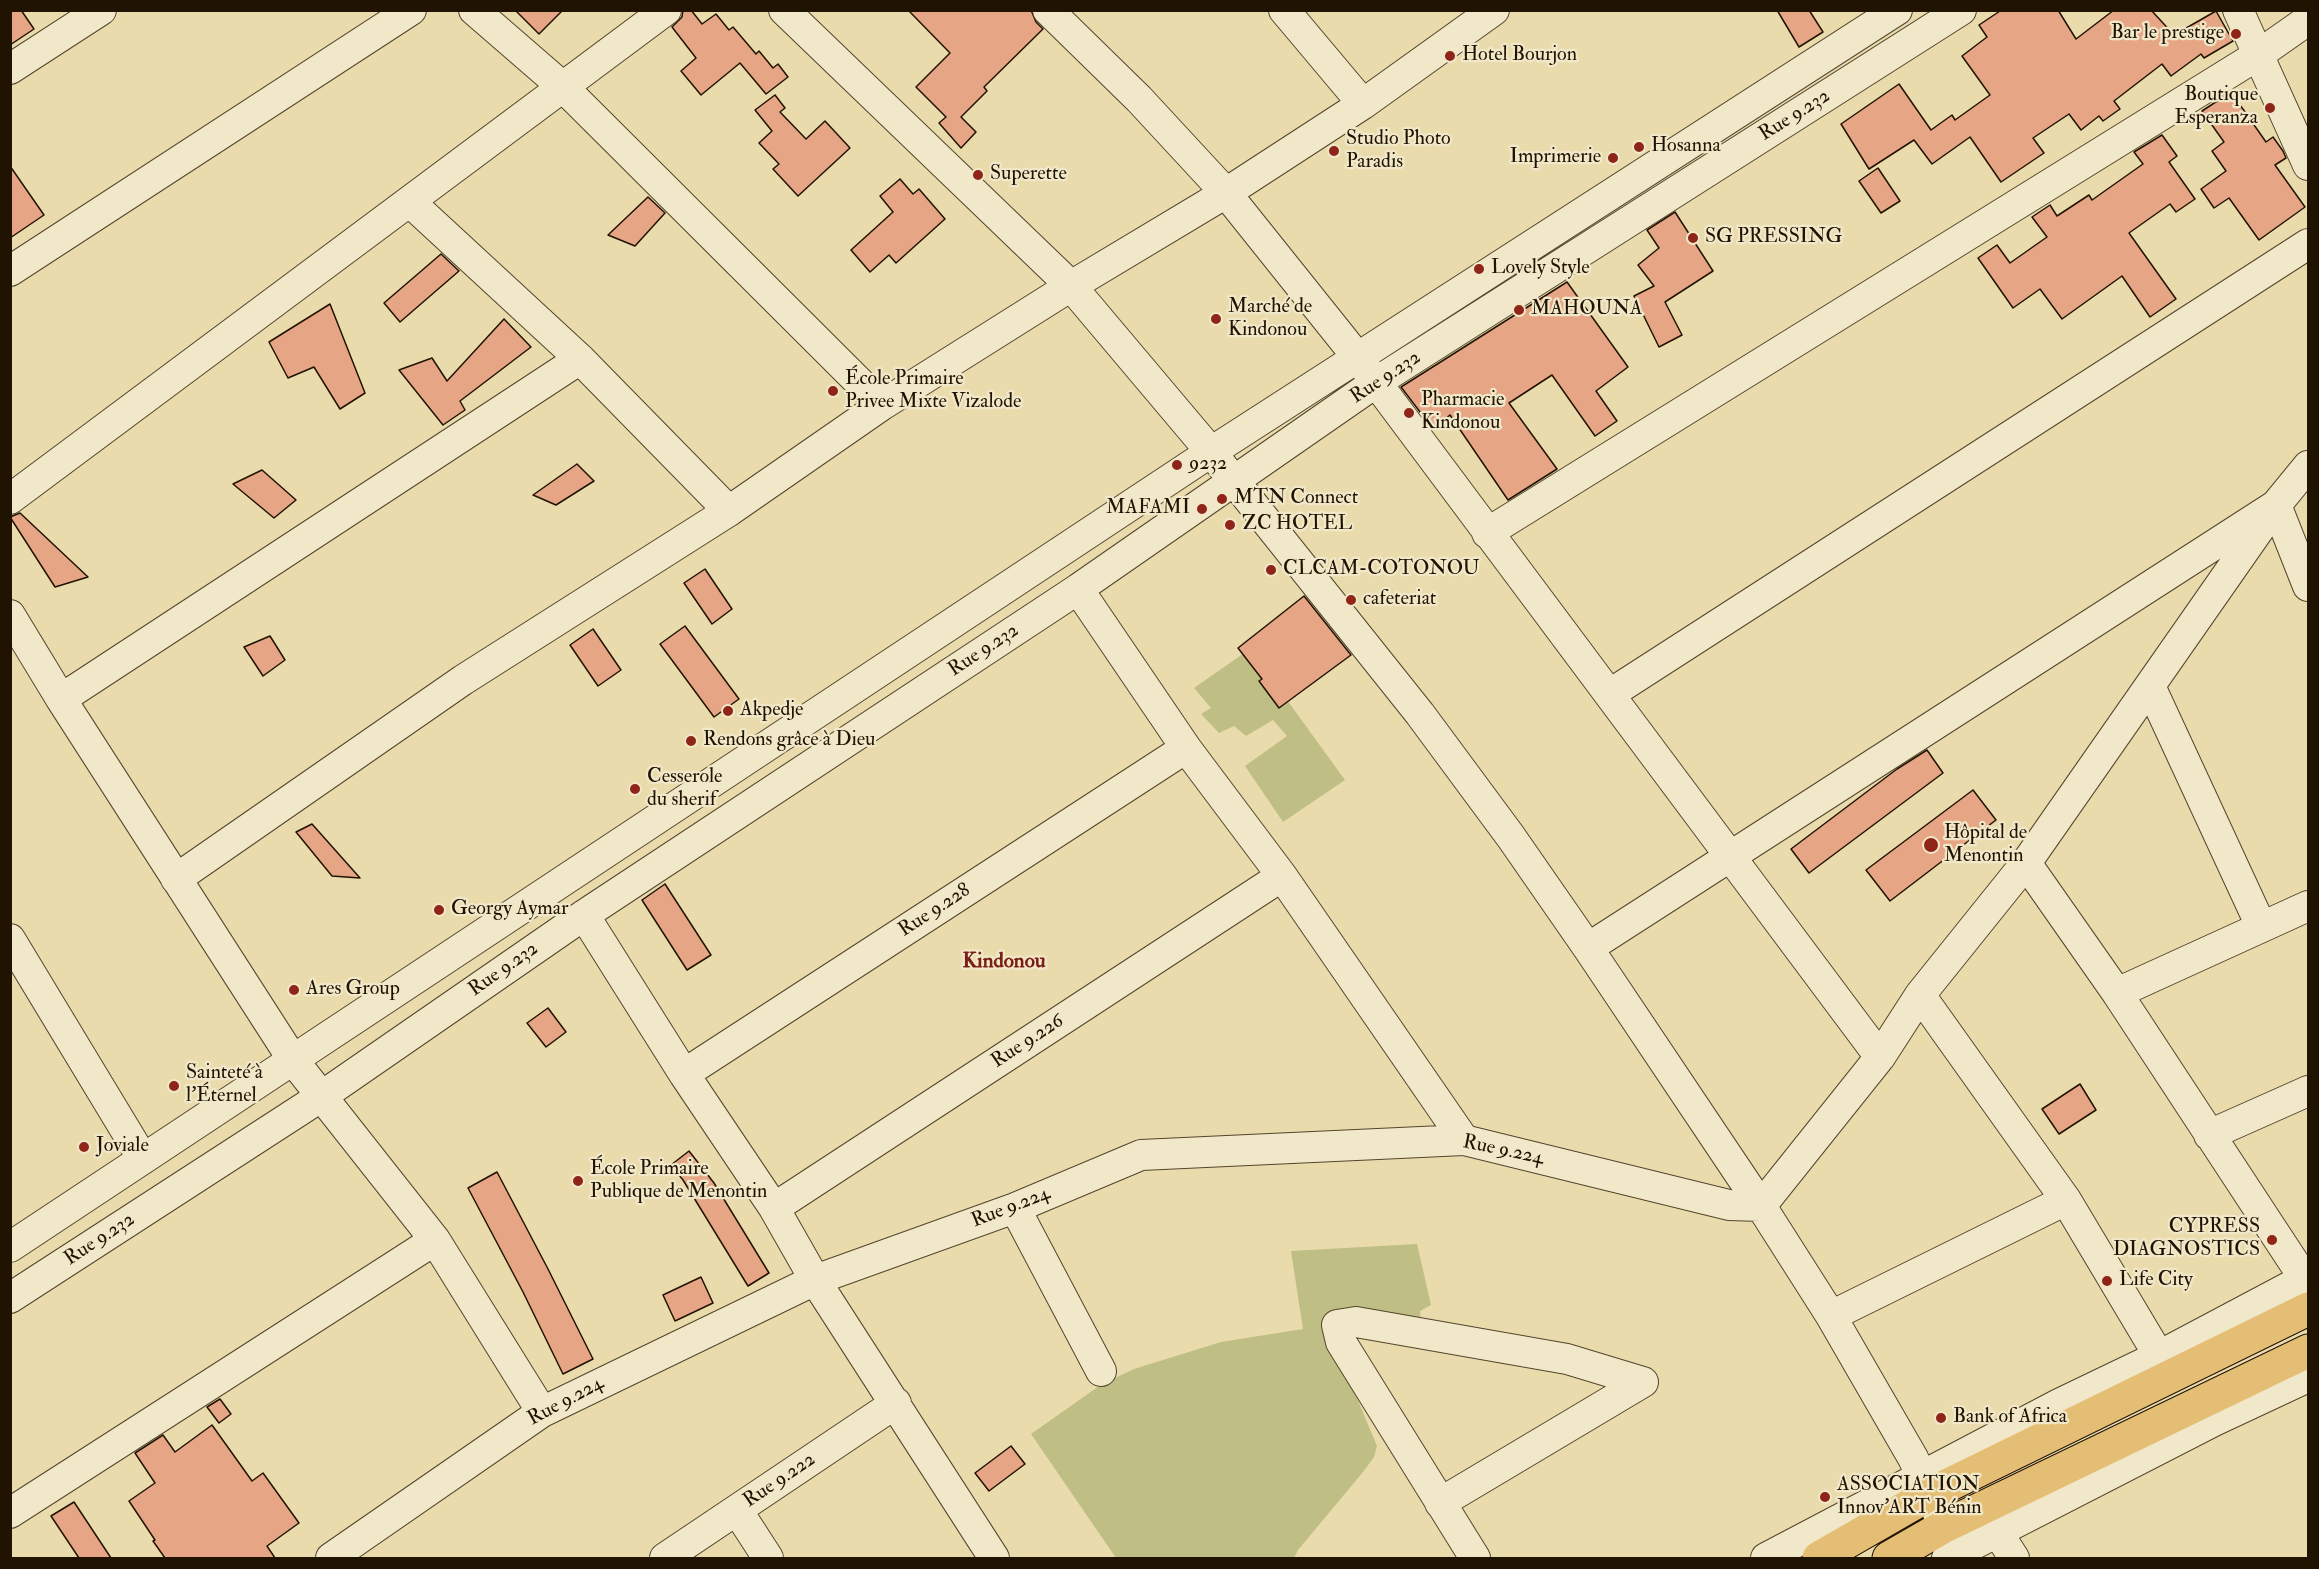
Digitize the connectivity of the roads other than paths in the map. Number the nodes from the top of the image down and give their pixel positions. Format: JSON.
{"nodes":[{"id":1,"x":100,"y":10,"type":"edge"},
{"id":2,"x":411,"y":10,"type":"edge"},
{"id":3,"x":474,"y":10,"type":"edge"},
{"id":4,"x":666,"y":10,"type":"edge"},
{"id":5,"x":784,"y":10,"type":"edge"},
{"id":6,"x":1048,"y":10,"type":"edge"},
{"id":7,"x":1284,"y":10,"type":"edge"},
{"id":8,"x":1494,"y":10,"type":"edge"},
{"id":9,"x":1898,"y":10,"type":"edge"},
{"id":10,"x":1961,"y":10,"type":"edge"},
{"id":11,"x":2238,"y":10,"type":"edge"},
{"id":12,"x":2308,"y":20,"type":"edge"},
{"id":13,"x":2258,"y":55,"type":"junction"},
{"id":14,"x":10,"y":69,"type":"edge"},
{"id":15,"x":564,"y":88,"type":"junction"},
{"id":16,"x":1363,"y":104,"type":"junction"},
{"id":17,"x":2308,"y":165,"type":"edge"},
{"id":18,"x":1226,"y":193,"type":"junction"},
{"id":19,"x":410,"y":202,"type":"junction"},
{"id":20,"x":2308,"y":244,"type":"edge"},
{"id":21,"x":10,"y":271,"type":"edge"},
{"id":22,"x":1071,"y":286,"type":"junction"},
{"id":23,"x":1358,"y":358,"type":"junction"},
{"id":24,"x":580,"y":359,"type":"junction"},
{"id":25,"x":1375,"y":383,"type":"junction"},
{"id":26,"x":882,"y":405,"type":"junction"},
{"id":27,"x":1211,"y":452,"type":"junction"},
{"id":28,"x":2308,"y":466,"type":"edge"},
{"id":29,"x":1235,"y":481,"type":"junction"},
{"id":30,"x":10,"y":499,"type":"edge"},
{"id":31,"x":2276,"y":505,"type":"junction"},
{"id":32,"x":729,"y":511,"type":"junction"},
{"id":33,"x":1487,"y":534,"type":"junction"},
{"id":34,"x":2308,"y":586,"type":"edge"},
{"id":35,"x":1078,"y":589,"type":"junction"},
{"id":36,"x":10,"y":615,"type":"edge"},
{"id":37,"x":2150,"y":686,"type":"junction"},
{"id":38,"x":1610,"y":694,"type":"junction"},
{"id":39,"x":61,"y":699,"type":"junction"},
{"id":40,"x":1186,"y":748,"type":"junction"},
{"id":41,"x":1730,"y":855,"type":"junction"},
{"id":42,"x":2026,"y":863,"type":"junction"},
{"id":43,"x":1282,"y":876,"type":"junction"},
{"id":44,"x":176,"y":879,"type":"junction"},
{"id":45,"x":2308,"y":906,"type":"edge"},
{"id":46,"x":584,"y":915,"type":"junction"},
{"id":47,"x":2261,"y":926,"type":"junction"},
{"id":48,"x":10,"y":939,"type":"edge"},
{"id":49,"x":1588,"y":948,"type":"junction"},
{"id":50,"x":2116,"y":993,"type":"junction"},
{"id":51,"x":1920,"y":995,"type":"junction"},
{"id":52,"x":1880,"y":1057,"type":"junction"},
{"id":53,"x":293,"y":1060,"type":"junction"},
{"id":54,"x":684,"y":1074,"type":"junction"},
{"id":55,"x":2308,"y":1091,"type":"edge"},
{"id":56,"x":322,"y":1096,"type":"junction"},
{"id":57,"x":2209,"y":1135,"type":"junction"},
{"id":58,"x":1464,"y":1140,"type":"junction"},
{"id":59,"x":143,"y":1159,"type":"junction"},
{"id":60,"x":2066,"y":1200,"type":"junction"},
{"id":61,"x":1761,"y":1206,"type":"junction"},
{"id":62,"x":774,"y":1208,"type":"junction"},
{"id":63,"x":1014,"y":1208,"type":"junction"},
{"id":64,"x":435,"y":1240,"type":"junction"},
{"id":65,"x":10,"y":1247,"type":"edge"},
{"id":66,"x":815,"y":1280,"type":"junction"},
{"id":67,"x":2307,"y":1288,"type":"edge"},
{"id":68,"x":11,"y":1295,"type":"edge"},
{"id":69,"x":1831,"y":1316,"type":"junction"},
{"id":70,"x":2308,"y":1351,"type":"edge"},
{"id":71,"x":2158,"y":1356,"type":"junction"},
{"id":72,"x":1101,"y":1371,"type":"dead end"},
{"id":73,"x":2308,"y":1377,"type":"edge"},
{"id":74,"x":896,"y":1403,"type":"junction"},
{"id":75,"x":542,"y":1412,"type":"junction"},
{"id":76,"x":1927,"y":1485,"type":"junction"},
{"id":77,"x":1440,"y":1503,"type":"junction"},
{"id":78,"x":737,"y":1510,"type":"junction"},
{"id":79,"x":10,"y":1513,"type":"edge"},
{"id":80,"x":1998,"y":1533,"type":"junction"},
{"id":81,"x":1948,"y":1547,"type":"edge"},
{"id":82,"x":331,"y":1558,"type":"edge"},
{"id":83,"x":665,"y":1558,"type":"edge"},
{"id":84,"x":768,"y":1558,"type":"edge"},
{"id":85,"x":994,"y":1558,"type":"edge"},
{"id":86,"x":1475,"y":1558,"type":"edge"},
{"id":87,"x":1766,"y":1558,"type":"edge"},
{"id":88,"x":1819,"y":1558,"type":"edge"},
{"id":89,"x":1889,"y":1558,"type":"edge"},
{"id":90,"x":2014,"y":1558,"type":"edge"}],
"edges":[{"from":1,"to":14,"type":"street"},
{"from":2,"to":21,"type":"street"},
{"from":3,"to":15,"type":"street"},
{"from":4,"to":15,"type":"street"},
{"from":5,"to":22,"type":"street"},
{"from":6,"to":18,"type":"street"},
{"from":7,"to":16,"type":"street"},
{"from":8,"to":16,"type":"street"},
{"from":9,"to":23,"type":"street","name":"Rue 9.232"},
{"from":10,"to":25,"type":"street","name":"Rue 9.232"},
{"from":11,"to":13,"type":"street"},
{"from":12,"to":13,"type":"street"},
{"from":13,"to":17,"type":"street"},
{"from":13,"to":33,"type":"street"},
{"from":15,"to":19,"type":"street"},
{"from":15,"to":26,"type":"street"},
{"from":16,"to":18,"type":"street"},
{"from":18,"to":22,"type":"street"},
{"from":18,"to":23,"type":"street"},
{"from":19,"to":24,"type":"street"},
{"from":19,"to":30,"type":"street"},
{"from":20,"to":38,"type":"street"},
{"from":22,"to":26,"type":"street"},
{"from":22,"to":27,"type":"street"},
{"from":23,"to":25,"type":"street"},
{"from":23,"to":27,"type":"street","name":"Rue 9.232"},
{"from":24,"to":32,"type":"street"},
{"from":24,"to":39,"type":"street"},
{"from":25,"to":29,"type":"street","name":"Rue 9.232"},
{"from":25,"to":33,"type":"street"},
{"from":26,"to":32,"type":"street"},
{"from":27,"to":29,"type":"street"},
{"from":27,"to":53,"type":"street","name":"Rue 9.232"},
{"from":28,"to":31,"type":"street"},
{"from":29,"to":35,"type":"street","name":"Rue 9.232"},
{"from":29,"to":49,"type":"street"},
{"from":31,"to":34,"type":"street"},
{"from":31,"to":37,"type":"street"},
{"from":31,"to":41,"type":"street"},
{"from":32,"to":44,"type":"street"},
{"from":33,"to":38,"type":"street"},
{"from":35,"to":40,"type":"street"},
{"from":35,"to":46,"type":"street","name":"Rue 9.232"},
{"from":36,"to":39,"type":"street"},
{"from":37,"to":42,"type":"street"},
{"from":37,"to":47,"type":"street"},
{"from":38,"to":41,"type":"street"},
{"from":39,"to":44,"type":"street"},
{"from":40,"to":43,"type":"street"},
{"from":40,"to":54,"type":"street","name":"Rue 9.228"},
{"from":41,"to":49,"type":"street"},
{"from":41,"to":52,"type":"street"},
{"from":42,"to":50,"type":"street"},
{"from":42,"to":51,"type":"street"},
{"from":43,"to":58,"type":"street"},
{"from":43,"to":62,"type":"street","name":"Rue 9.226"},
{"from":44,"to":53,"type":"street"},
{"from":45,"to":47,"type":"street"},
{"from":46,"to":54,"type":"street"},
{"from":46,"to":56,"type":"street","name":"Rue 9.232"},
{"from":47,"to":50,"type":"street"},
{"from":48,"to":59,"type":"street"},
{"from":49,"to":61,"type":"street"},
{"from":50,"to":57,"type":"street"},
{"from":51,"to":52,"type":"street"},
{"from":51,"to":60,"type":"street"},
{"from":52,"to":61,"type":"street"},
{"from":53,"to":56,"type":"street"},
{"from":53,"to":59,"type":"street","name":"Rue 9.232"},
{"from":54,"to":62,"type":"street"},
{"from":55,"to":57,"type":"street"},
{"from":56,"to":64,"type":"street"},
{"from":56,"to":68,"type":"street","name":"Rue 9.232"},
{"from":57,"to":67,"type":"street"},
{"from":58,"to":61,"type":"street","name":"Rue 9.224"},
{"from":58,"to":63,"type":"street","name":"Rue 9.224"},
{"from":59,"to":65,"type":"street","name":"Rue 9.232"},
{"from":60,"to":69,"type":"street"},
{"from":60,"to":71,"type":"street"},
{"from":61,"to":69,"type":"street"},
{"from":62,"to":66,"type":"street"},
{"from":63,"to":66,"type":"street","name":"Rue 9.224"},
{"from":63,"to":72,"type":"street"},
{"from":64,"to":75,"type":"street"},
{"from":64,"to":79,"type":"street"},
{"from":66,"to":74,"type":"street"},
{"from":66,"to":75,"type":"street","name":"Rue 9.224"},
{"from":67,"to":71,"type":"street"},
{"from":67,"to":76,"type":"highway"},
{"from":69,"to":76,"type":"street"},
{"from":70,"to":81,"type":"highway"},
{"from":71,"to":76,"type":"street"},
{"from":73,"to":80,"type":"street"},
{"from":74,"to":78,"type":"street","name":"Rue 9.222"},
{"from":74,"to":85,"type":"street"},
{"from":75,"to":82,"type":"street","name":"Rue 9.224"},
{"from":76,"to":81,"type":"street"},
{"from":76,"to":87,"type":"street"},
{"from":76,"to":88,"type":"highway"},
{"from":77,"to":77,"type":"street"},
{"from":77,"to":86,"type":"street"},
{"from":78,"to":83,"type":"street","name":"Rue 9.222"},
{"from":78,"to":84,"type":"street"},
{"from":80,"to":81,"type":"street"},
{"from":80,"to":90,"type":"street"},
{"from":81,"to":89,"type":"highway"}]}
